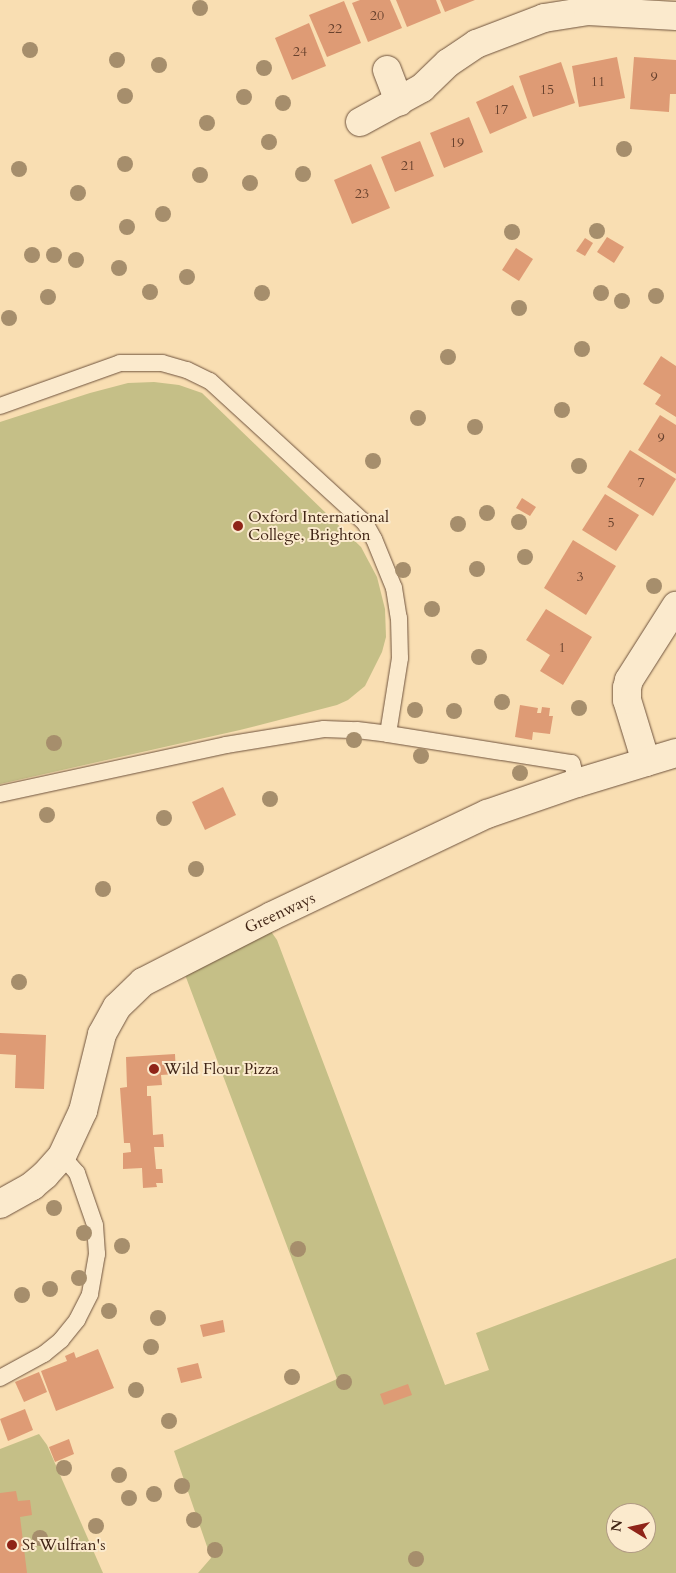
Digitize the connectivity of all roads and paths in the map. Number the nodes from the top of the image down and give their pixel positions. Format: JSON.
{"nodes":[{"id":1,"x":638,"y":7,"type":"edge"},
{"id":2,"x":676,"y":16,"type":"edge"},
{"id":3,"x":387,"y":70,"type":"dead end"},
{"id":4,"x":399,"y":102,"type":"junction"},
{"id":5,"x":360,"y":122,"type":"dead end"},
{"id":6,"x":0,"y":406,"type":"edge"},
{"id":7,"x":676,"y":606,"type":"edge"},
{"id":8,"x":388,"y":734,"type":"junction"},
{"id":9,"x":676,"y":753,"type":"edge"},
{"id":10,"x":646,"y":762,"type":"junction"},
{"id":11,"x":577,"y":782,"type":"junction"},
{"id":12,"x":0,"y":794,"type":"edge"},
{"id":13,"x":62,"y":1156,"type":"junction"},
{"id":14,"x":0,"y":1204,"type":"edge"},
{"id":15,"x":0,"y":1378,"type":"edge"}],
"edges":[{"from":1,"to":2,"type":"street"},
{"from":1,"to":4,"type":"street"},
{"from":3,"to":4,"type":"street"},
{"from":4,"to":5,"type":"street"},
{"from":6,"to":8,"type":"lane"},
{"from":7,"to":10,"type":"street"},
{"from":8,"to":11,"type":"lane"},
{"from":8,"to":12,"type":"lane"},
{"from":9,"to":10,"type":"street","name":"Greenways"},
{"from":10,"to":11,"type":"street","name":"Greenways"},
{"from":11,"to":13,"type":"street","name":"Greenways"},
{"from":13,"to":14,"type":"street","name":"Greenways"},
{"from":13,"to":15,"type":"lane"}]}
